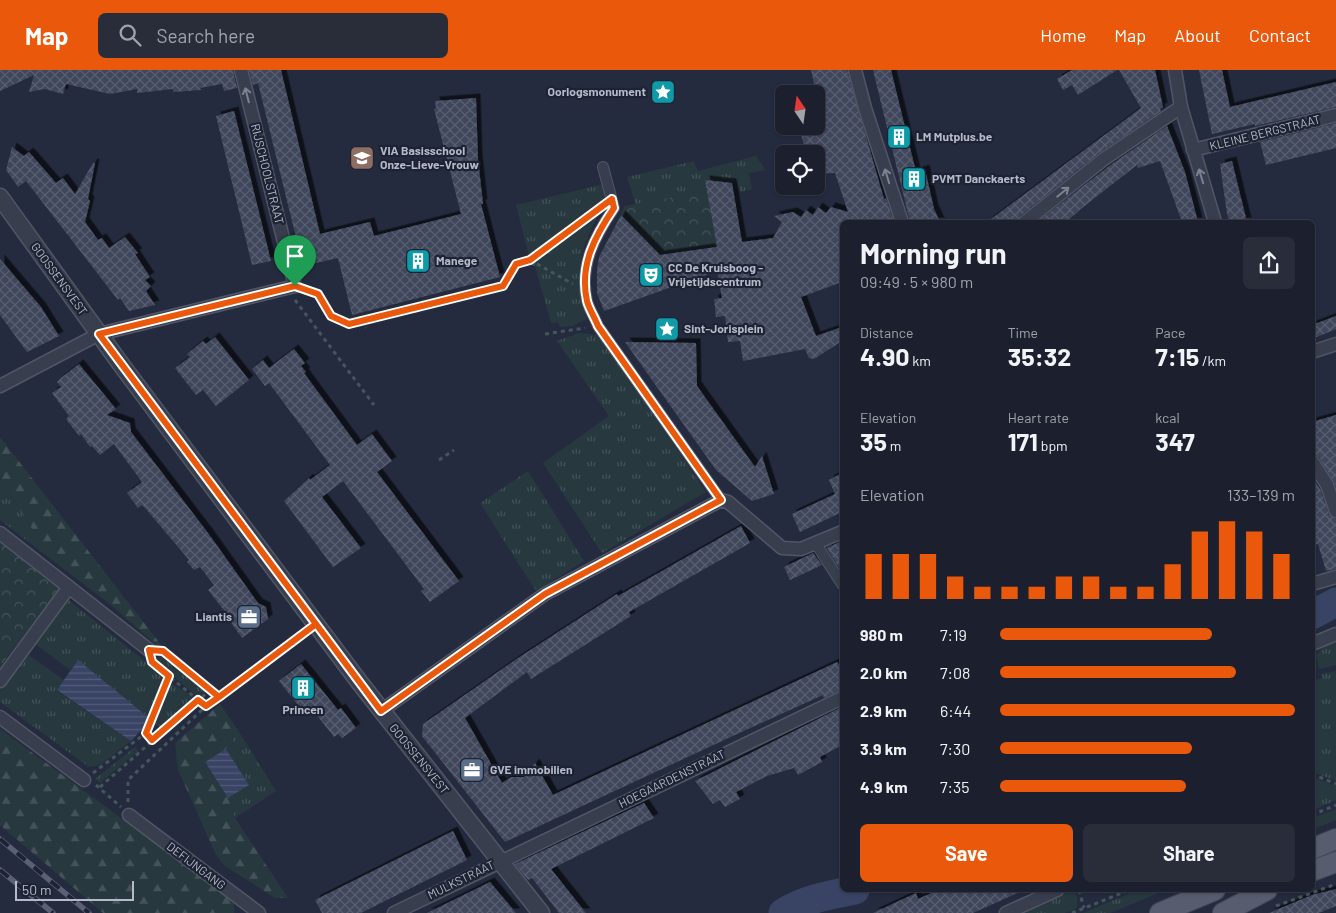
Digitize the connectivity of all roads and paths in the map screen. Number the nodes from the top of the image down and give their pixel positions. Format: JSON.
{"nodes":[{"id":1,"x":241,"y":70,"type":"edge"},
{"id":2,"x":855,"y":70,"type":"edge"},
{"id":3,"x":1175,"y":70,"type":"edge"},
{"id":4,"x":1181,"y":107,"type":"junction"},
{"id":5,"x":1336,"y":115,"type":"edge"},
{"id":6,"x":1193,"y":150,"type":"junction"},
{"id":7,"x":603,"y":167,"type":"dead end"},
{"id":8,"x":0,"y":197,"type":"edge"},
{"id":9,"x":612,"y":199,"type":"junction"},
{"id":10,"x":901,"y":220,"type":"edge"},
{"id":11,"x":1028,"y":220,"type":"edge"},
{"id":12,"x":1214,"y":220,"type":"edge"},
{"id":13,"x":530,"y":260,"type":"junction"},
{"id":14,"x":290,"y":287,"type":"junction"},
{"id":15,"x":587,"y":292,"type":"junction"},
{"id":16,"x":361,"y":321,"type":"junction"},
{"id":17,"x":598,"y":326,"type":"junction"},
{"id":18,"x":366,"y":328,"type":"dead end"},
{"id":19,"x":99,"y":334,"type":"junction"},
{"id":20,"x":545,"y":334,"type":"dead end"},
{"id":21,"x":1336,"y":344,"type":"edge"},
{"id":22,"x":1315,"y":351,"type":"edge"},
{"id":23,"x":0,"y":386,"type":"edge"},
{"id":24,"x":374,"y":406,"type":"dead end"},
{"id":25,"x":454,"y":450,"type":"dead end"},
{"id":26,"x":439,"y":460,"type":"dead end"},
{"id":27,"x":1315,"y":466,"type":"edge"},
{"id":28,"x":721,"y":500,"type":"junction"},
{"id":29,"x":1336,"y":511,"type":"edge"},
{"id":30,"x":0,"y":533,"type":"edge"},
{"id":31,"x":840,"y":533,"type":"edge"},
{"id":32,"x":816,"y":544,"type":"junction"},
{"id":33,"x":1336,"y":577,"type":"edge"},
{"id":34,"x":840,"y":581,"type":"edge"},
{"id":35,"x":1315,"y":583,"type":"edge"},
{"id":36,"x":68,"y":587,"type":"junction"},
{"id":37,"x":316,"y":624,"type":"junction"},
{"id":38,"x":1336,"y":634,"type":"edge"},
{"id":39,"x":1315,"y":643,"type":"edge"},
{"id":40,"x":149,"y":650,"type":"junction"},
{"id":41,"x":169,"y":676,"type":"junction"},
{"id":42,"x":0,"y":681,"type":"edge"},
{"id":43,"x":210,"y":690,"type":"junction"},
{"id":44,"x":219,"y":697,"type":"junction"},
{"id":45,"x":840,"y":699,"type":"edge"},
{"id":46,"x":198,"y":700,"type":"junction"},
{"id":47,"x":206,"y":706,"type":"junction"},
{"id":48,"x":381,"y":711,"type":"junction"},
{"id":49,"x":0,"y":717,"type":"edge"},
{"id":50,"x":146,"y":733,"type":"junction"},
{"id":51,"x":152,"y":740,"type":"junction"},
{"id":52,"x":1315,"y":775,"type":"edge"},
{"id":53,"x":84,"y":780,"type":"junction"},
{"id":54,"x":1336,"y":784,"type":"edge"},
{"id":55,"x":100,"y":787,"type":"junction"},
{"id":56,"x":1336,"y":805,"type":"edge"},
{"id":57,"x":1315,"y":814,"type":"edge"},
{"id":58,"x":131,"y":817,"type":"junction"},
{"id":59,"x":1336,"y":839,"type":"edge"},
{"id":60,"x":1315,"y":848,"type":"edge"},
{"id":61,"x":501,"y":861,"type":"junction"},
{"id":62,"x":1336,"y":862,"type":"edge"},
{"id":63,"x":1315,"y":871,"type":"edge"},
{"id":64,"x":1336,"y":884,"type":"edge"},
{"id":65,"x":1315,"y":889,"type":"edge"},
{"id":66,"x":1053,"y":892,"type":"edge"},
{"id":67,"x":1080,"y":892,"type":"edge"},
{"id":68,"x":1124,"y":892,"type":"edge"},
{"id":69,"x":1210,"y":892,"type":"edge"},
{"id":70,"x":1302,"y":892,"type":"edge"},
{"id":71,"x":1269,"y":900,"type":"edge"},
{"id":72,"x":1084,"y":908,"type":"junction"},
{"id":73,"x":259,"y":913,"type":"edge"},
{"id":74,"x":394,"y":913,"type":"edge"},
{"id":75,"x":541,"y":913,"type":"edge"},
{"id":76,"x":1006,"y":913,"type":"edge"},
{"id":77,"x":1072,"y":913,"type":"edge"},
{"id":78,"x":1160,"y":913,"type":"edge"},
{"id":79,"x":1223,"y":913,"type":"edge"}],
"edges":[{"from":14,"to":1,"type":"street","name":"RIJSCHOOLSTRAAT","one_way":true},
{"from":10,"to":2,"type":"street","one_way":true},
{"from":3,"to":4,"type":"street"},
{"from":4,"to":6,"type":"street"},
{"from":11,"to":4,"type":"street","one_way":true},
{"from":5,"to":6,"type":"street","name":"KLEINE BERGSTRAAT"},
{"from":12,"to":6,"type":"street","one_way":true},
{"from":7,"to":9,"type":"street"},
{"from":8,"to":19,"type":"street","name":"GOOSSENSVEST"},
{"from":9,"to":13,"type":"path"},
{"from":9,"to":15,"type":"street"},
{"from":13,"to":15,"type":"path"},
{"from":13,"to":16,"type":"path"},
{"from":14,"to":16,"type":"path"},
{"from":14,"to":19,"type":"street"},
{"from":14,"to":24,"type":"path"},
{"from":15,"to":17,"type":"street"},
{"from":16,"to":18,"type":"path"},
{"from":17,"to":20,"type":"path"},
{"from":17,"to":28,"type":"street"},
{"from":19,"to":23,"type":"street"},
{"from":19,"to":37,"type":"street","name":"GOOSSENSVEST"},
{"from":21,"to":22,"type":"street"},
{"from":25,"to":26,"type":"path"},
{"from":27,"to":29,"type":"street"},
{"from":28,"to":32,"type":"street"},
{"from":28,"to":48,"type":"street"},
{"from":30,"to":36,"type":"street"},
{"from":31,"to":32,"type":"street"},
{"from":32,"to":34,"type":"street"},
{"from":33,"to":35,"type":"street"},
{"from":36,"to":40,"type":"street"},
{"from":36,"to":42,"type":"street"},
{"from":37,"to":44,"type":"path"},
{"from":37,"to":48,"type":"street","name":"GOOSSENSVEST"},
{"from":38,"to":39,"type":"street"},
{"from":40,"to":41,"type":"path"},
{"from":40,"to":43,"type":"path"},
{"from":41,"to":46,"type":"path"},
{"from":41,"to":50,"type":"path"},
{"from":43,"to":44,"type":"path"},
{"from":43,"to":46,"type":"path"},
{"from":44,"to":47,"type":"path"},
{"from":45,"to":61,"type":"street","name":"HOEGAARDENSTRAAT"},
{"from":46,"to":47,"type":"path"},
{"from":46,"to":51,"type":"path"},
{"from":47,"to":58,"type":"path"},
{"from":48,"to":61,"type":"street","name":"GOOSSENSVEST"},
{"from":49,"to":53,"type":"street"},
{"from":50,"to":51,"type":"path"},
{"from":50,"to":53,"type":"path"},
{"from":51,"to":55,"type":"path"},
{"from":52,"to":54,"type":"path"},
{"from":53,"to":55,"type":"path"},
{"from":55,"to":58,"type":"path"},
{"from":56,"to":57,"type":"path"},
{"from":58,"to":73,"type":"street","name":"DEFIJNGANG"},
{"from":59,"to":60,"type":"main road"},
{"from":61,"to":74,"type":"street","name":"MULKSTRAAT"},
{"from":61,"to":75,"type":"street","name":"GOOSSENSVEST"},
{"from":62,"to":63,"type":"main road"},
{"from":64,"to":65,"type":"path"},
{"from":66,"to":76,"type":"street"},
{"from":67,"to":72,"type":"path"},
{"from":68,"to":72,"type":"path"},
{"from":69,"to":78,"type":"main road"},
{"from":70,"to":71,"type":"path"},
{"from":71,"to":79,"type":"main road"},
{"from":72,"to":77,"type":"path"}]}
